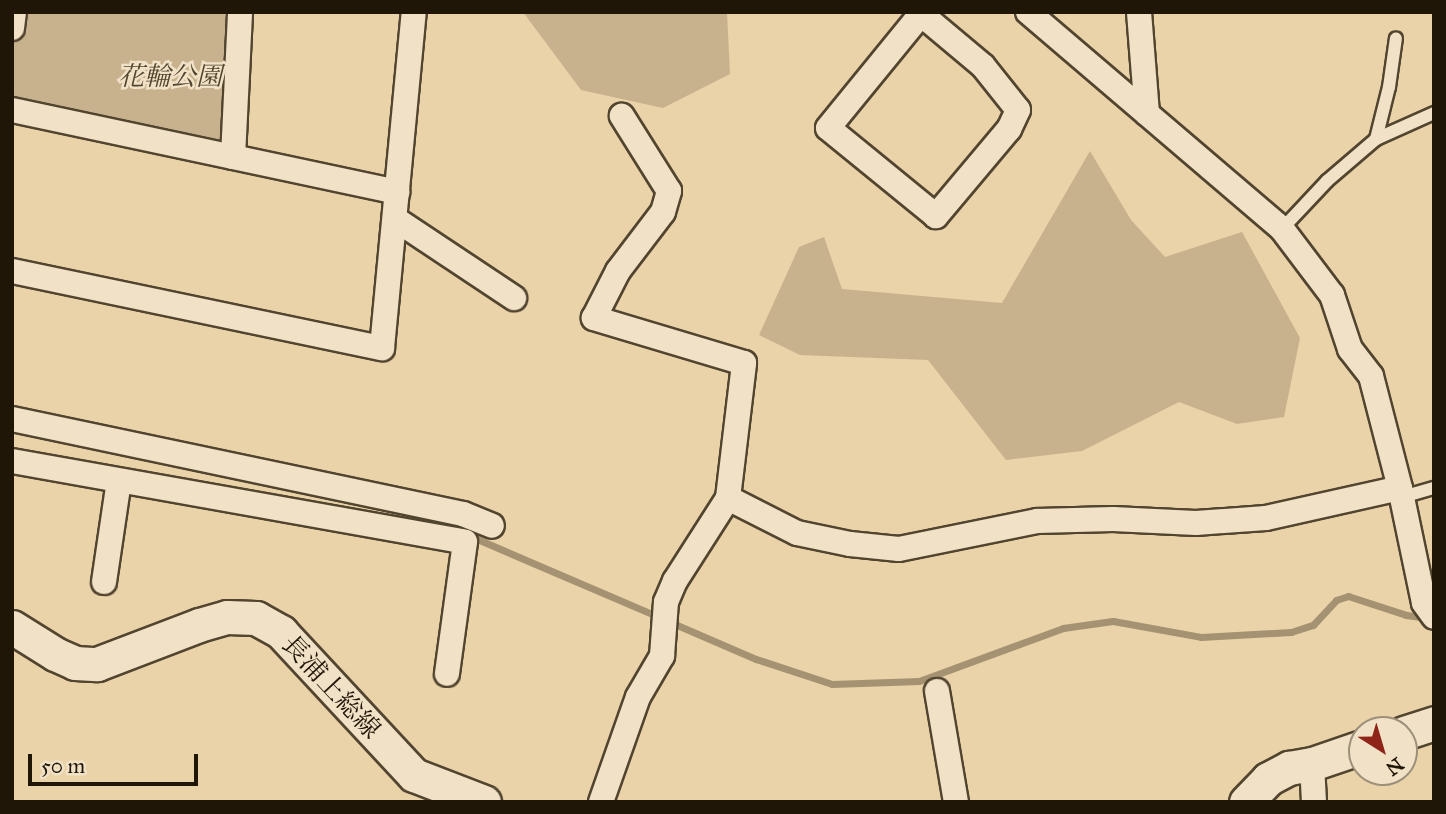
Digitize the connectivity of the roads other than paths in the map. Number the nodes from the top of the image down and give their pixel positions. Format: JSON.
{"nodes":[{"id":1,"x":13,"y":12,"type":"edge"},
{"id":2,"x":240,"y":12,"type":"edge"},
{"id":3,"x":414,"y":12,"type":"edge"},
{"id":4,"x":1028,"y":12,"type":"edge"},
{"id":5,"x":1139,"y":12,"type":"edge"},
{"id":6,"x":919,"y":13,"type":"edge"},
{"id":7,"x":12,"y":28,"type":"edge"},
{"id":8,"x":1396,"y":38,"type":"dead end"},
{"id":9,"x":12,"y":110,"type":"edge"},
{"id":10,"x":1434,"y":113,"type":"edge"},
{"id":11,"x":1147,"y":114,"type":"junction"},
{"id":12,"x":622,"y":116,"type":"dead end"},
{"id":13,"x":1376,"y":138,"type":"junction"},
{"id":14,"x":233,"y":157,"type":"junction"},
{"id":15,"x":397,"y":192,"type":"junction"},
{"id":16,"x":395,"y":219,"type":"junction"},
{"id":17,"x":1282,"y":229,"type":"junction"},
{"id":18,"x":12,"y":271,"type":"edge"},
{"id":19,"x":514,"y":298,"type":"dead end"},
{"id":20,"x":12,"y":419,"type":"edge"},
{"id":21,"x":12,"y":461,"type":"edge"},
{"id":22,"x":119,"y":481,"type":"junction"},
{"id":23,"x":1434,"y":488,"type":"edge"},
{"id":24,"x":1401,"y":492,"type":"junction"},
{"id":25,"x":728,"y":498,"type":"junction"},
{"id":26,"x":492,"y":526,"type":"dead end"},
{"id":27,"x":104,"y":582,"type":"dead end"},
{"id":28,"x":1434,"y":617,"type":"edge"},
{"id":29,"x":12,"y":627,"type":"edge"},
{"id":30,"x":447,"y":674,"type":"dead end"},
{"id":31,"x":937,"y":691,"type":"dead end"},
{"id":32,"x":1348,"y":752,"type":"edge"},
{"id":33,"x":1312,"y":764,"type":"junction"},
{"id":34,"x":484,"y":802,"type":"edge"},
{"id":35,"x":601,"y":802,"type":"edge"},
{"id":36,"x":956,"y":802,"type":"edge"},
{"id":37,"x":1246,"y":802,"type":"edge"},
{"id":38,"x":1314,"y":802,"type":"edge"}],
"edges":[{"from":1,"to":7,"type":"street"},
{"from":2,"to":14,"type":"street"},
{"from":3,"to":15,"type":"street"},
{"from":4,"to":11,"type":"street"},
{"from":5,"to":11,"type":"street"},
{"from":6,"to":6,"type":"street"},
{"from":8,"to":13,"type":"lane"},
{"from":9,"to":14,"type":"street"},
{"from":10,"to":13,"type":"lane"},
{"from":11,"to":17,"type":"street"},
{"from":12,"to":25,"type":"street"},
{"from":13,"to":17,"type":"lane"},
{"from":14,"to":15,"type":"street"},
{"from":15,"to":16,"type":"street"},
{"from":16,"to":18,"type":"street"},
{"from":16,"to":19,"type":"street"},
{"from":17,"to":24,"type":"street"},
{"from":20,"to":26,"type":"street"},
{"from":21,"to":22,"type":"street"},
{"from":22,"to":27,"type":"street"},
{"from":22,"to":30,"type":"street"},
{"from":23,"to":24,"type":"lane"},
{"from":24,"to":25,"type":"street"},
{"from":24,"to":28,"type":"street"},
{"from":25,"to":35,"type":"street"},
{"from":29,"to":34,"type":"main road","name":"長浦上総線"},
{"from":31,"to":36,"type":"street"},
{"from":32,"to":33,"type":"main road"},
{"from":33,"to":37,"type":"main road"},
{"from":33,"to":38,"type":"street"}]}
